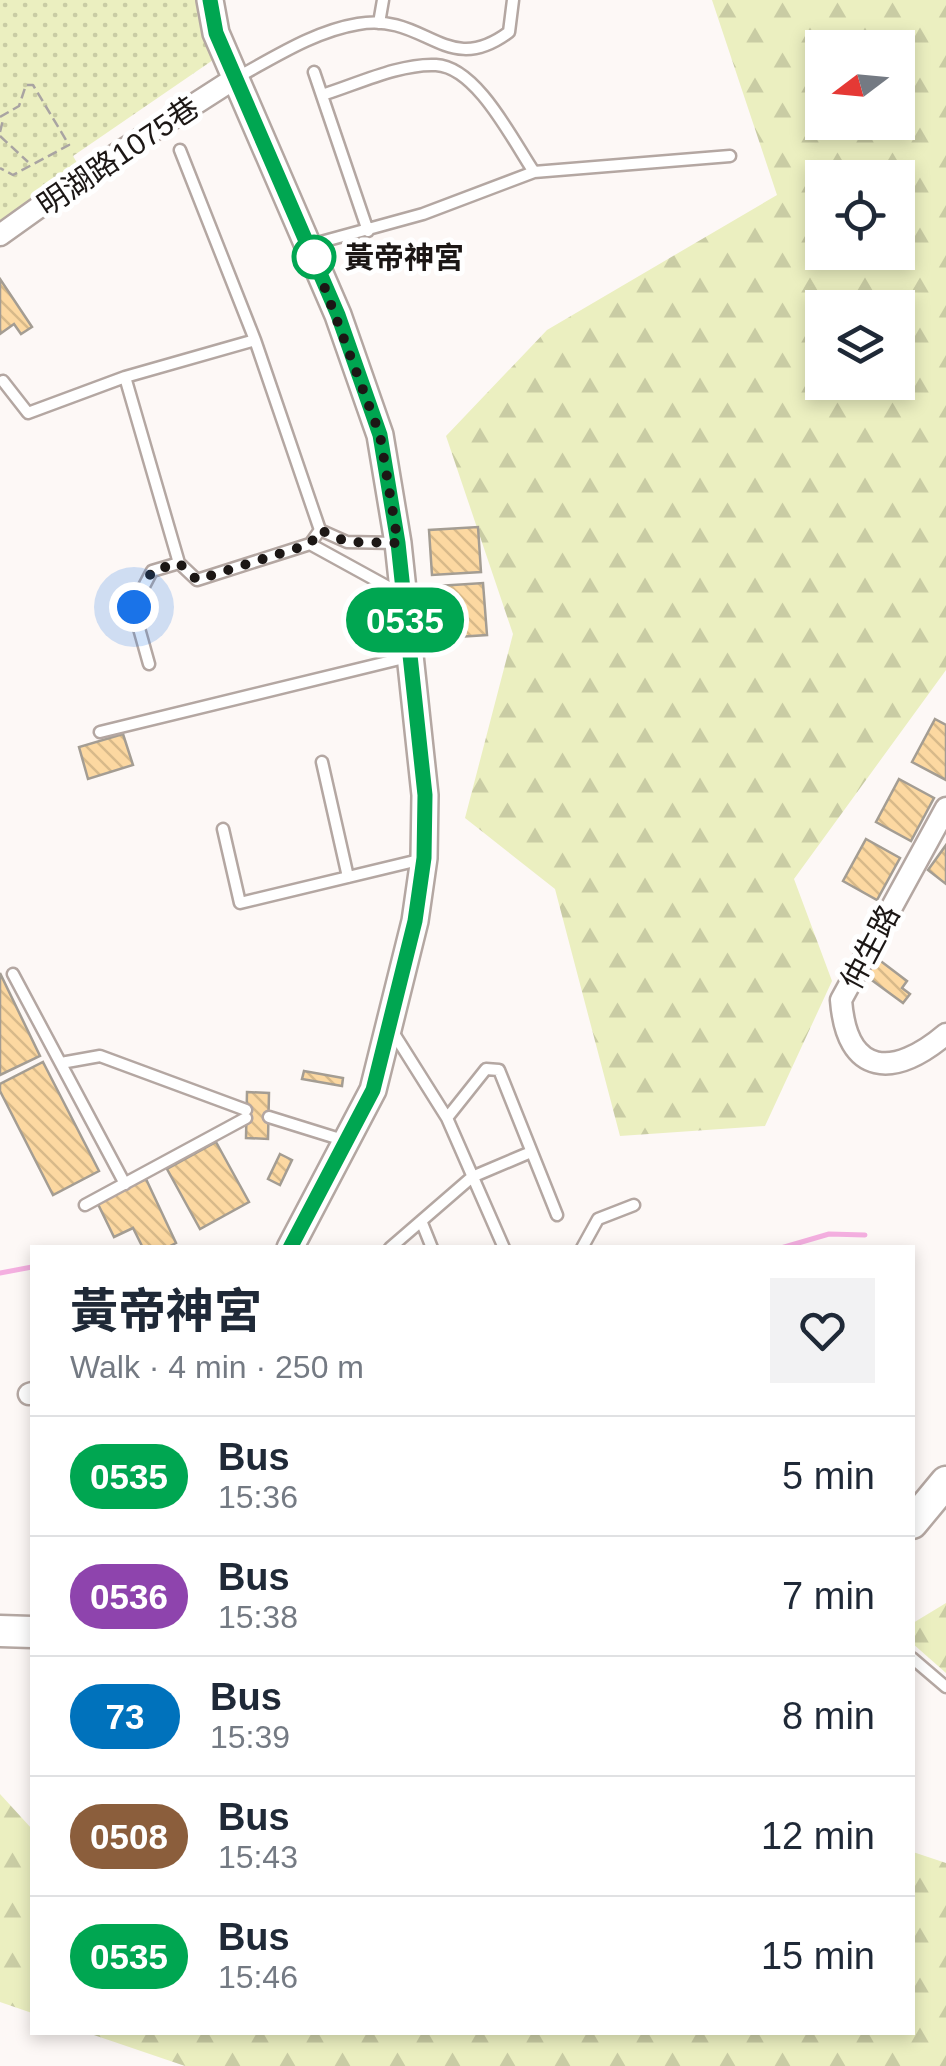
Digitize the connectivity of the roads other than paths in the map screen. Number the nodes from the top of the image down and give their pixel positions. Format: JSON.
{"nodes":[{"id":1,"x":210,"y":0,"type":"edge"},
{"id":2,"x":383,"y":0,"type":"edge"},
{"id":3,"x":513,"y":0,"type":"edge"},
{"id":4,"x":378,"y":23,"type":"junction"},
{"id":5,"x":314,"y":72,"type":"dead end"},
{"id":6,"x":237,"y":78,"type":"junction"},
{"id":7,"x":322,"y":96,"type":"junction"},
{"id":8,"x":180,"y":150,"type":"dead end"},
{"id":9,"x":730,"y":156,"type":"dead end"},
{"id":10,"x":534,"y":172,"type":"junction"},
{"id":11,"x":368,"y":230,"type":"junction"},
{"id":12,"x":0,"y":235,"type":"edge"},
{"id":13,"x":309,"y":246,"type":"junction"},
{"id":14,"x":255,"y":340,"type":"junction"},
{"id":15,"x":125,"y":377,"type":"junction"},
{"id":16,"x":3,"y":381,"type":"dead end"},
{"id":17,"x":320,"y":530,"type":"junction"},
{"id":18,"x":398,"y":543,"type":"junction"},
{"id":19,"x":310,"y":544,"type":"junction"},
{"id":20,"x":179,"y":563,"type":"junction"},
{"id":21,"x":403,"y":595,"type":"junction"},
{"id":22,"x":409,"y":657,"type":"junction"},
{"id":23,"x":149,"y":664,"type":"dead end"},
{"id":24,"x":100,"y":732,"type":"dead end"},
{"id":25,"x":322,"y":762,"type":"dead end"},
{"id":26,"x":946,"y":808,"type":"edge"},
{"id":27,"x":223,"y":829,"type":"dead end"},
{"id":28,"x":424,"y":858,"type":"junction"},
{"id":29,"x":348,"y":877,"type":"junction"},
{"id":30,"x":13,"y":974,"type":"dead end"},
{"id":31,"x":388,"y":1025,"type":"junction"},
{"id":32,"x":946,"y":1034,"type":"edge"},
{"id":33,"x":60,"y":1063,"type":"junction"},
{"id":34,"x":268,"y":1117,"type":"dead end"},
{"id":35,"x":446,"y":1118,"type":"junction"},
{"id":36,"x":349,"y":1142,"type":"junction"},
{"id":37,"x":531,"y":1152,"type":"junction"},
{"id":38,"x":472,"y":1176,"type":"junction"},
{"id":39,"x":125,"y":1184,"type":"junction"},
{"id":40,"x":634,"y":1205,"type":"dead end"},
{"id":41,"x":85,"y":1206,"type":"dead end"},
{"id":42,"x":557,"y":1215,"type":"dead end"},
{"id":43,"x":422,"y":1223,"type":"junction"},
{"id":44,"x":292,"y":1245,"type":"edge"},
{"id":45,"x":394,"y":1245,"type":"edge"},
{"id":46,"x":431,"y":1245,"type":"edge"},
{"id":47,"x":503,"y":1245,"type":"edge"},
{"id":48,"x":584,"y":1245,"type":"edge"},
{"id":49,"x":946,"y":1482,"type":"edge"},
{"id":50,"x":915,"y":1518,"type":"edge"},
{"id":51,"x":0,"y":1630,"type":"edge"},
{"id":52,"x":30,"y":1632,"type":"edge"},
{"id":53,"x":915,"y":1660,"type":"edge"},
{"id":54,"x":946,"y":1686,"type":"edge"}],
"edges":[{"from":1,"to":6,"type":"street"},
{"from":2,"to":4,"type":"lane"},
{"from":3,"to":4,"type":"lane"},
{"from":4,"to":6,"type":"lane"},
{"from":5,"to":7,"type":"lane"},
{"from":6,"to":12,"type":"street","name":"明湖路1075巷"},
{"from":6,"to":13,"type":"street"},
{"from":7,"to":10,"type":"lane"},
{"from":7,"to":11,"type":"lane"},
{"from":8,"to":14,"type":"lane"},
{"from":9,"to":10,"type":"lane"},
{"from":10,"to":11,"type":"lane"},
{"from":11,"to":13,"type":"lane"},
{"from":13,"to":18,"type":"street"},
{"from":14,"to":15,"type":"lane"},
{"from":14,"to":17,"type":"lane"},
{"from":15,"to":16,"type":"lane"},
{"from":15,"to":20,"type":"lane"},
{"from":17,"to":18,"type":"lane"},
{"from":17,"to":19,"type":"lane"},
{"from":18,"to":21,"type":"street"},
{"from":19,"to":20,"type":"lane"},
{"from":19,"to":21,"type":"lane"},
{"from":20,"to":23,"type":"lane"},
{"from":21,"to":22,"type":"street"},
{"from":22,"to":24,"type":"lane"},
{"from":22,"to":28,"type":"street"},
{"from":25,"to":29,"type":"lane"},
{"from":26,"to":32,"type":"street","name":"仲生路"},
{"from":27,"to":29,"type":"lane"},
{"from":28,"to":29,"type":"lane"},
{"from":28,"to":31,"type":"street"},
{"from":30,"to":33,"type":"lane"},
{"from":31,"to":35,"type":"lane"},
{"from":31,"to":36,"type":"street"},
{"from":33,"to":39,"type":"lane"},
{"from":33,"to":39,"type":"lane"},
{"from":34,"to":36,"type":"lane"},
{"from":35,"to":37,"type":"lane"},
{"from":35,"to":38,"type":"lane"},
{"from":36,"to":44,"type":"street"},
{"from":37,"to":38,"type":"lane"},
{"from":37,"to":42,"type":"lane"},
{"from":38,"to":43,"type":"lane"},
{"from":38,"to":47,"type":"lane"},
{"from":39,"to":41,"type":"lane"},
{"from":40,"to":48,"type":"lane"},
{"from":43,"to":45,"type":"lane"},
{"from":43,"to":46,"type":"lane"},
{"from":49,"to":50,"type":"main road"},
{"from":51,"to":52,"type":"main road"},
{"from":53,"to":54,"type":"lane"}]}
